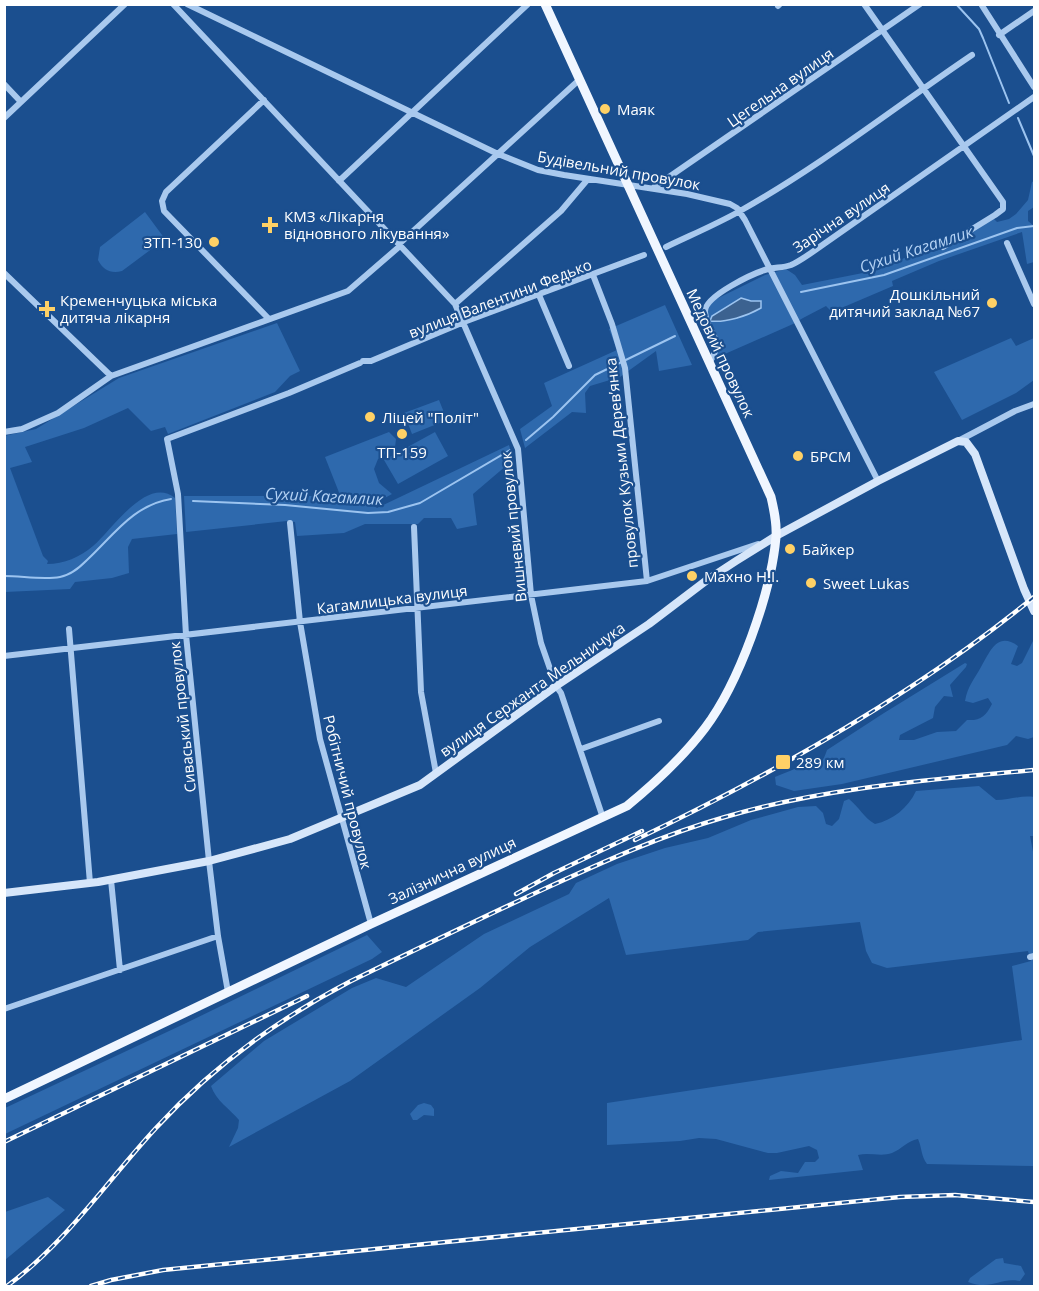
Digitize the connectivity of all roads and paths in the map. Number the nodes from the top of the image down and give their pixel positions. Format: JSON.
{"nodes":[{"id":1,"x":125,"y":4,"type":"edge"},
{"id":2,"x":173,"y":4,"type":"edge"},
{"id":3,"x":187,"y":4,"type":"edge"},
{"id":4,"x":528,"y":4,"type":"edge"},
{"id":5,"x":545,"y":4,"type":"edge"},
{"id":6,"x":864,"y":4,"type":"edge"},
{"id":7,"x":920,"y":4,"type":"edge"},
{"id":8,"x":981,"y":4,"type":"edge"},
{"id":9,"x":1035,"y":10,"type":"edge"},
{"id":10,"x":882,"y":30,"type":"junction"},
{"id":11,"x":999,"y":34,"type":"junction"},
{"id":12,"x":972,"y":54,"type":"dead end"},
{"id":13,"x":579,"y":80,"type":"junction"},
{"id":14,"x":4,"y":84,"type":"edge"},
{"id":15,"x":1035,"y":87,"type":"edge"},
{"id":16,"x":923,"y":88,"type":"junction"},
{"id":17,"x":1035,"y":97,"type":"edge"},
{"id":18,"x":264,"y":100,"type":"junction"},
{"id":19,"x":21,"y":102,"type":"junction"},
{"id":20,"x":412,"y":112,"type":"junction"},
{"id":21,"x":4,"y":118,"type":"edge"},
{"id":22,"x":964,"y":146,"type":"junction"},
{"id":23,"x":498,"y":154,"type":"junction"},
{"id":24,"x":588,"y":179,"type":"junction"},
{"id":25,"x":339,"y":181,"type":"junction"},
{"id":26,"x":627,"y":184,"type":"junction"},
{"id":27,"x":653,"y":189,"type":"junction"},
{"id":28,"x":739,"y":212,"type":"junction"},
{"id":29,"x":1007,"y":243,"type":"dead end"},
{"id":30,"x":399,"y":245,"type":"junction"},
{"id":31,"x":666,"y":247,"type":"dead end"},
{"id":32,"x":943,"y":247,"type":"dead end"},
{"id":33,"x":644,"y":255,"type":"dead end"},
{"id":34,"x":770,"y":269,"type":"junction"},
{"id":35,"x":4,"y":273,"type":"edge"},
{"id":36,"x":592,"y":275,"type":"junction"},
{"id":37,"x":539,"y":295,"type":"junction"},
{"id":38,"x":455,"y":304,"type":"junction"},
{"id":39,"x":1035,"y":304,"type":"edge"},
{"id":40,"x":269,"y":319,"type":"junction"},
{"id":41,"x":464,"y":322,"type":"junction"},
{"id":42,"x":709,"y":363,"type":"junction"},
{"id":43,"x":569,"y":366,"type":"dead end"},
{"id":44,"x":111,"y":376,"type":"junction"},
{"id":45,"x":1035,"y":404,"type":"edge"},
{"id":46,"x":4,"y":432,"type":"edge"},
{"id":47,"x":167,"y":439,"type":"joint"},
{"id":48,"x":958,"y":441,"type":"junction"},
{"id":49,"x":878,"y":481,"type":"junction"},
{"id":50,"x":290,"y":523,"type":"dead end"},
{"id":51,"x":414,"y":527,"type":"dead end"},
{"id":52,"x":776,"y":536,"type":"junction"},
{"id":53,"x":647,"y":581,"type":"junction"},
{"id":54,"x":531,"y":596,"type":"junction"},
{"id":55,"x":418,"y":609,"type":"junction"},
{"id":56,"x":1035,"y":610,"type":"edge"},
{"id":57,"x":300,"y":622,"type":"junction"},
{"id":58,"x":69,"y":629,"type":"dead end"},
{"id":59,"x":186,"y":635,"type":"junction"},
{"id":60,"x":70,"y":648,"type":"junction"},
{"id":61,"x":4,"y":656,"type":"edge"},
{"id":62,"x":555,"y":686,"type":"junction"},
{"id":63,"x":659,"y":720,"type":"dead end"},
{"id":64,"x":581,"y":749,"type":"junction"},
{"id":65,"x":436,"y":773,"type":"junction"},
{"id":66,"x":603,"y":818,"type":"junction"},
{"id":67,"x":340,"y":819,"type":"junction"},
{"id":68,"x":209,"y":861,"type":"junction"},
{"id":69,"x":111,"y":880,"type":"junction"},
{"id":70,"x":90,"y":883,"type":"junction"},
{"id":71,"x":4,"y":893,"type":"edge"},
{"id":72,"x":371,"y":924,"type":"junction"},
{"id":73,"x":218,"y":936,"type":"junction"},
{"id":74,"x":120,"y":970,"type":"junction"},
{"id":75,"x":228,"y":992,"type":"junction"},
{"id":76,"x":4,"y":1009,"type":"edge"},
{"id":77,"x":4,"y":1099,"type":"edge"}],
"edges":[{"from":1,"to":19,"type":"street"},
{"from":2,"to":18,"type":"street","name":"Вишневий провулок"},
{"from":3,"to":20,"type":"street","name":"Будівельний провулок"},
{"from":4,"to":20,"type":"street"},
{"from":5,"to":13,"type":"main road","name":"Медовий провулок"},
{"from":6,"to":10,"type":"street"},
{"from":7,"to":10,"type":"street","name":"Цегельна вулиця"},
{"from":8,"to":11,"type":"street"},
{"from":9,"to":11,"type":"street"},
{"from":10,"to":16,"type":"street"},
{"from":10,"to":27,"type":"street","name":"Цегельна вулиця"},
{"from":11,"to":15,"type":"street"},
{"from":12,"to":16,"type":"street"},
{"from":13,"to":23,"type":"street"},
{"from":13,"to":26,"type":"main road","name":"Медовий провулок"},
{"from":14,"to":19,"type":"street"},
{"from":16,"to":22,"type":"street"},
{"from":16,"to":28,"type":"street"},
{"from":17,"to":22,"type":"street","name":"Зарічна вулиця"},
{"from":18,"to":25,"type":"street","name":"Вишневий провулок"},
{"from":18,"to":40,"type":"street"},
{"from":19,"to":21,"type":"street"},
{"from":20,"to":23,"type":"street","name":"Будівельний провулок"},
{"from":20,"to":25,"type":"street"},
{"from":22,"to":32,"type":"street"},
{"from":22,"to":34,"type":"street","name":"Зарічна вулиця"},
{"from":23,"to":24,"type":"street","name":"Будівельний провулок"},
{"from":23,"to":30,"type":"street"},
{"from":24,"to":26,"type":"street","name":"Будівельний провулок"},
{"from":24,"to":38,"type":"street"},
{"from":25,"to":30,"type":"street","name":"Вишневий провулок"},
{"from":26,"to":27,"type":"street","name":"Будівельний провулок"},
{"from":26,"to":42,"type":"main road","name":"Медовий провулок"},
{"from":27,"to":28,"type":"street","name":"Будівельний провулок"},
{"from":28,"to":31,"type":"street"},
{"from":28,"to":34,"type":"street"},
{"from":29,"to":39,"type":"street"},
{"from":30,"to":38,"type":"street","name":"Вишневий провулок"},
{"from":30,"to":40,"type":"street"},
{"from":33,"to":36,"type":"street","name":"вулиця Валентини Федько"},
{"from":34,"to":42,"type":"street","name":"Зарічна вулиця"},
{"from":34,"to":49,"type":"street"},
{"from":35,"to":44,"type":"street"},
{"from":36,"to":37,"type":"street","name":"вулиця Валентини Федько"},
{"from":36,"to":53,"type":"street","name":"провулок Кузьми Деревʼянка"},
{"from":37,"to":41,"type":"street","name":"вулиця Валентини Федько"},
{"from":37,"to":43,"type":"street"},
{"from":38,"to":41,"type":"street","name":"Вишневий провулок"},
{"from":40,"to":44,"type":"street"},
{"from":41,"to":47,"type":"street","name":"вулиця Валентини Федько"},
{"from":41,"to":54,"type":"street","name":"Вишневий провулок"},
{"from":42,"to":52,"type":"main road","name":"Медовий провулок"},
{"from":44,"to":46,"type":"street"},
{"from":45,"to":48,"type":"street","name":"вулиця Сержанта Мельничука"},
{"from":47,"to":59,"type":"street","name":"Сиваський провулок"},
{"from":48,"to":49,"type":"street","name":"вулиця Сержанта Мельничука"},
{"from":48,"to":56,"type":"street"},
{"from":49,"to":52,"type":"street","name":"вулиця Сержанта Мельничука"},
{"from":50,"to":57,"type":"street","name":"Робітничий провулок"},
{"from":51,"to":55,"type":"street"},
{"from":52,"to":53,"type":"street","name":"Кагамлицька вулиця"},
{"from":52,"to":62,"type":"street","name":"вулиця Сержанта Мельничука"},
{"from":52,"to":66,"type":"main road","name":"Залізнична вулиця"},
{"from":53,"to":54,"type":"street","name":"Кагамлицька вулиця"},
{"from":54,"to":55,"type":"street","name":"Кагамлицька вулиця"},
{"from":54,"to":62,"type":"street","name":"Вишневий провулок"},
{"from":55,"to":57,"type":"street","name":"Кагамлицька вулиця"},
{"from":55,"to":65,"type":"street"},
{"from":57,"to":59,"type":"street","name":"Кагамлицька вулиця"},
{"from":57,"to":67,"type":"street","name":"Робітничий провулок"},
{"from":58,"to":60,"type":"street"},
{"from":59,"to":60,"type":"street","name":"Кагамлицька вулиця"},
{"from":59,"to":68,"type":"street","name":"Сиваський провулок"},
{"from":60,"to":61,"type":"street","name":"Кагамлицька вулиця"},
{"from":60,"to":70,"type":"street"},
{"from":62,"to":64,"type":"street","name":"Вишневий провулок"},
{"from":62,"to":65,"type":"street","name":"вулиця Сержанта Мельничука"},
{"from":63,"to":64,"type":"street"},
{"from":64,"to":66,"type":"street","name":"Вишневий провулок"},
{"from":65,"to":67,"type":"street","name":"вулиця Сержанта Мельничука"},
{"from":66,"to":72,"type":"main road","name":"Залізнична вулиця"},
{"from":67,"to":68,"type":"street","name":"вулиця Сержанта Мельничука"},
{"from":67,"to":72,"type":"street","name":"Робітничий провулок"},
{"from":68,"to":69,"type":"street","name":"вулиця Сержанта Мельничука"},
{"from":68,"to":73,"type":"street","name":"Сиваський провулок"},
{"from":69,"to":70,"type":"street","name":"вулиця Сержанта Мельничука"},
{"from":69,"to":74,"type":"street"},
{"from":70,"to":71,"type":"street","name":"вулиця Сержанта Мельничука"},
{"from":72,"to":75,"type":"main road","name":"Залізнична вулиця"},
{"from":73,"to":74,"type":"street"},
{"from":73,"to":75,"type":"street","name":"Сиваський провулок"},
{"from":74,"to":76,"type":"street"},
{"from":75,"to":77,"type":"main road","name":"Залізнична вулиця"}]}
